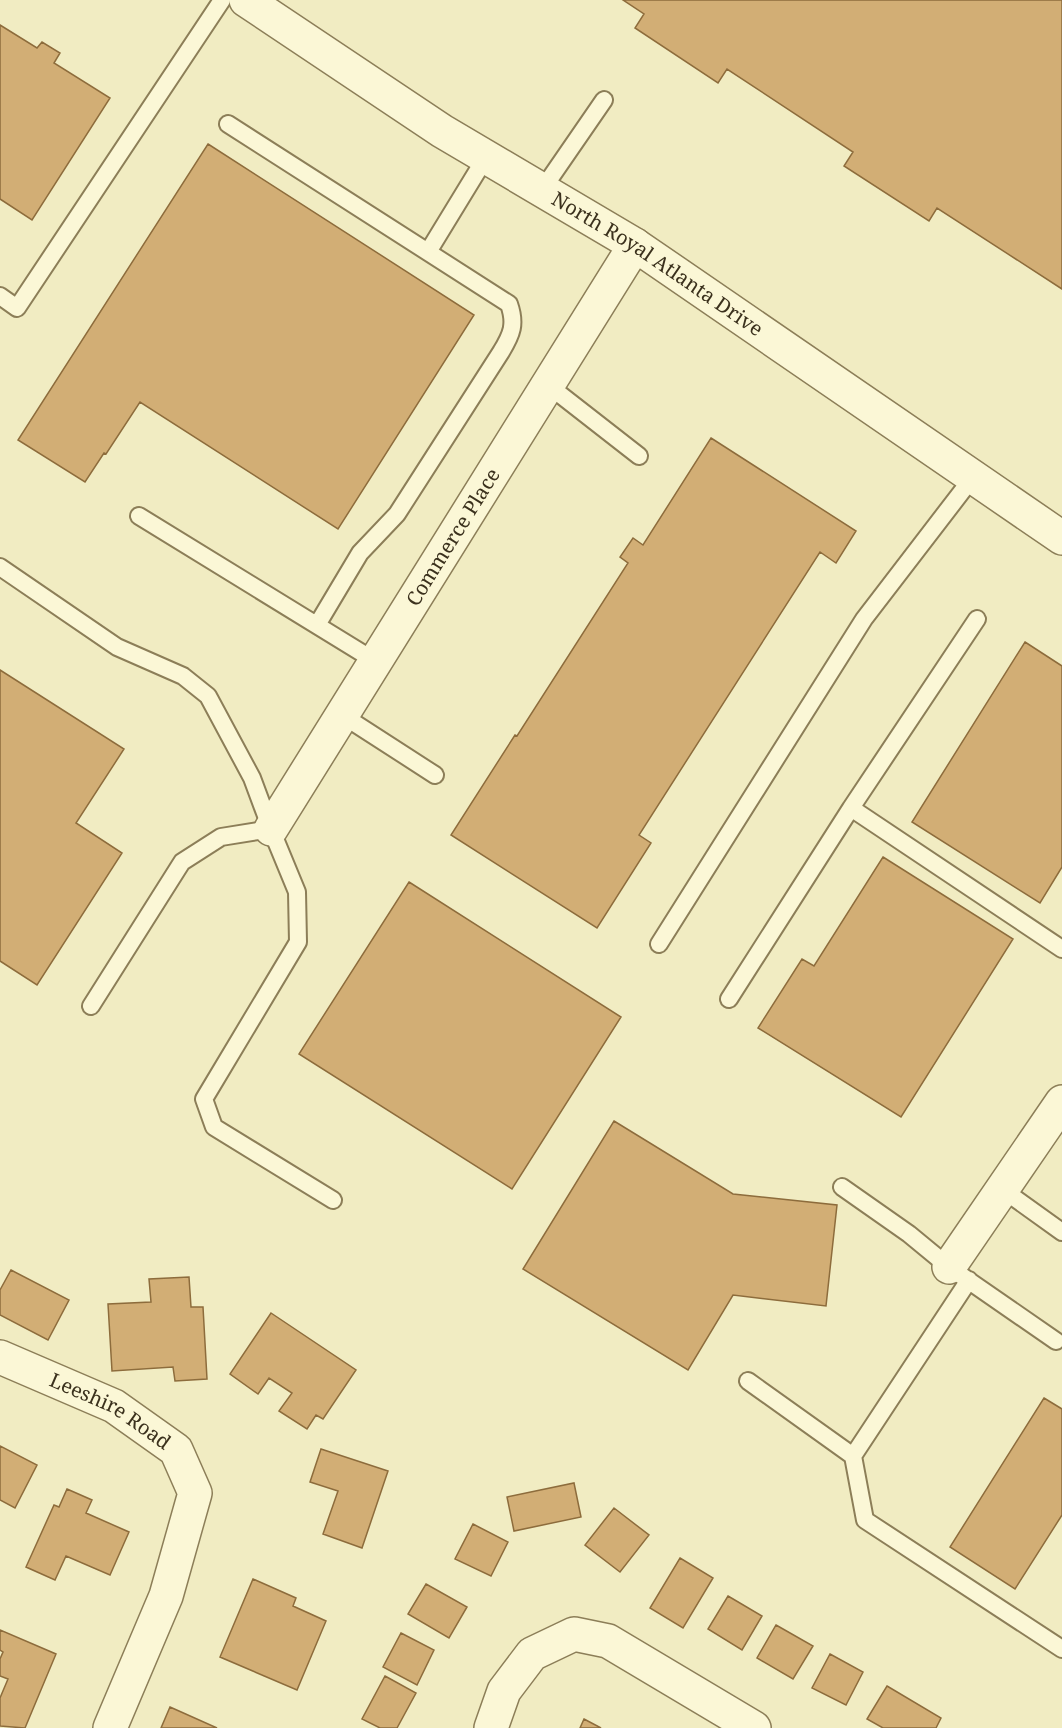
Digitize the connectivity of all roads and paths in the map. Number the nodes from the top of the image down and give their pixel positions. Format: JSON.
{"nodes":[{"id":1,"x":222,"y":0,"type":"edge"},
{"id":2,"x":263,"y":5,"type":"edge"},
{"id":3,"x":604,"y":100,"type":"dead end"},
{"id":4,"x":228,"y":124,"type":"dead end"},
{"id":5,"x":486,"y":157,"type":"junction"},
{"id":6,"x":542,"y":190,"type":"junction"},
{"id":7,"x":634,"y":245,"type":"junction"},
{"id":8,"x":428,"y":252,"type":"junction"},
{"id":9,"x":0,"y":296,"type":"edge"},
{"id":10,"x":548,"y":385,"type":"junction"},
{"id":11,"x":639,"y":456,"type":"dead end"},
{"id":12,"x":973,"y":477,"type":"junction"},
{"id":13,"x":139,"y":516,"type":"dead end"},
{"id":14,"x":1062,"y":538,"type":"edge"},
{"id":15,"x":0,"y":567,"type":"edge"},
{"id":16,"x":977,"y":619,"type":"dead end"},
{"id":17,"x":316,"y":626,"type":"junction"},
{"id":18,"x":375,"y":661,"type":"junction"},
{"id":19,"x":342,"y":715,"type":"junction"},
{"id":20,"x":435,"y":775,"type":"dead end"},
{"id":21,"x":851,"y":808,"type":"junction"},
{"id":22,"x":271,"y":829,"type":"junction"},
{"id":23,"x":659,"y":944,"type":"dead end"},
{"id":24,"x":1062,"y":949,"type":"edge"},
{"id":25,"x":729,"y":999,"type":"dead end"},
{"id":26,"x":91,"y":1006,"type":"dead end"},
{"id":27,"x":1062,"y":1102,"type":"edge"},
{"id":28,"x":842,"y":1187,"type":"dead end"},
{"id":29,"x":1002,"y":1189,"type":"junction"},
{"id":30,"x":333,"y":1200,"type":"dead end"},
{"id":31,"x":1062,"y":1232,"type":"edge"},
{"id":32,"x":959,"y":1274,"type":"junction"},
{"id":33,"x":1056,"y":1341,"type":"dead end"},
{"id":34,"x":0,"y":1357,"type":"edge"},
{"id":35,"x":748,"y":1381,"type":"dead end"},
{"id":36,"x":853,"y":1456,"type":"junction"},
{"id":37,"x":1062,"y":1649,"type":"edge"},
{"id":38,"x":110,"y":1728,"type":"edge"},
{"id":39,"x":491,"y":1728,"type":"edge"},
{"id":40,"x":754,"y":1728,"type":"edge"}],
"edges":[{"from":1,"to":9,"type":"lane"},
{"from":2,"to":5,"type":"street","name":"North Royal Atlanta Drive"},
{"from":3,"to":6,"type":"lane"},
{"from":4,"to":8,"type":"lane"},
{"from":5,"to":6,"type":"street","name":"North Royal Atlanta Drive"},
{"from":5,"to":8,"type":"lane"},
{"from":6,"to":7,"type":"street","name":"North Royal Atlanta Drive"},
{"from":7,"to":10,"type":"street","name":"Commerce Place"},
{"from":7,"to":12,"type":"street","name":"North Royal Atlanta Drive"},
{"from":8,"to":17,"type":"lane"},
{"from":10,"to":11,"type":"lane"},
{"from":10,"to":18,"type":"street","name":"Commerce Place"},
{"from":12,"to":14,"type":"street","name":"North Royal Atlanta Drive"},
{"from":12,"to":23,"type":"lane"},
{"from":13,"to":17,"type":"lane"},
{"from":15,"to":22,"type":"lane"},
{"from":16,"to":21,"type":"lane"},
{"from":17,"to":18,"type":"lane"},
{"from":18,"to":19,"type":"street","name":"Commerce Place"},
{"from":19,"to":20,"type":"lane"},
{"from":19,"to":22,"type":"street","name":"Commerce Place"},
{"from":21,"to":24,"type":"lane"},
{"from":21,"to":25,"type":"lane"},
{"from":22,"to":26,"type":"lane"},
{"from":22,"to":30,"type":"lane"},
{"from":27,"to":29,"type":"street"},
{"from":28,"to":32,"type":"lane"},
{"from":29,"to":31,"type":"lane"},
{"from":29,"to":32,"type":"street"},
{"from":32,"to":33,"type":"lane"},
{"from":32,"to":36,"type":"lane"},
{"from":34,"to":38,"type":"street","name":"Leeshire Road"},
{"from":35,"to":36,"type":"lane"},
{"from":36,"to":37,"type":"lane"},
{"from":39,"to":40,"type":"street"}]}
